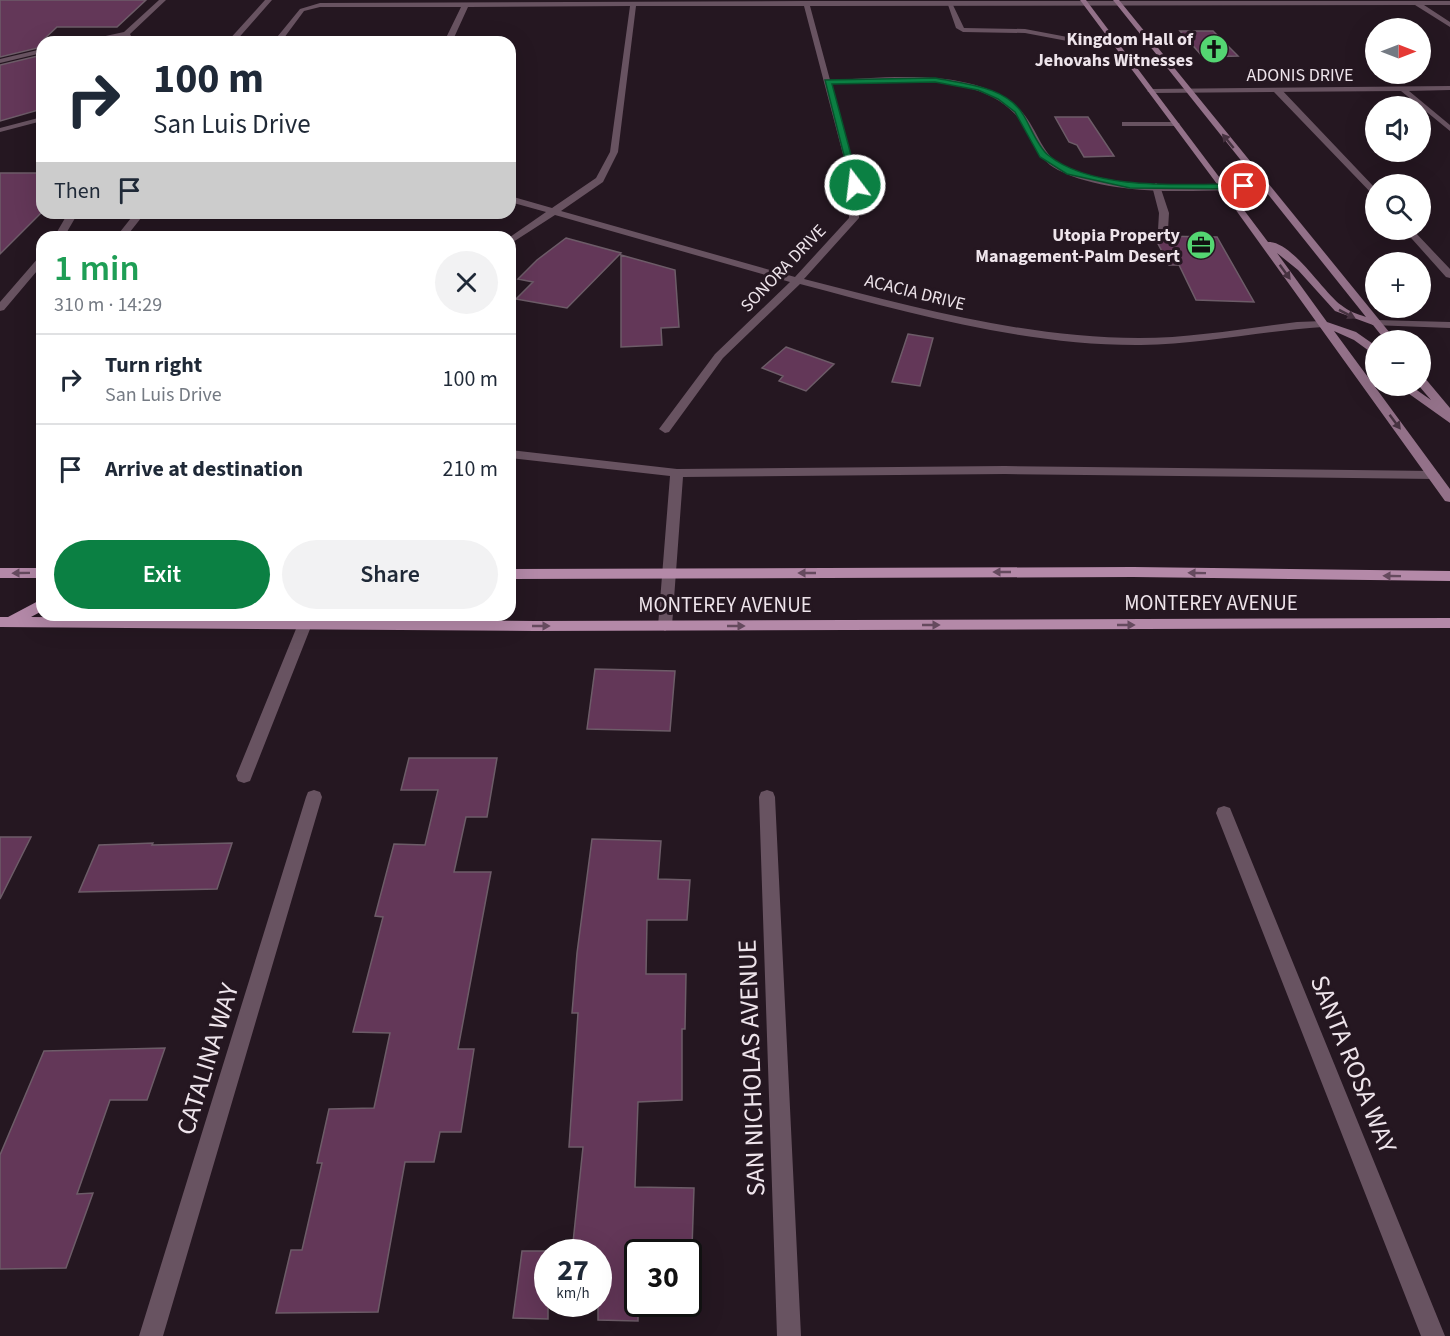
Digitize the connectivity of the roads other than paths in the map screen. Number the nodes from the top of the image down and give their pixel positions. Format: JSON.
{"nodes":[{"id":1,"x":163,"y":0,"type":"edge"},
{"id":2,"x":269,"y":0,"type":"edge"},
{"id":3,"x":1084,"y":2,"type":"edge"},
{"id":4,"x":1117,"y":2,"type":"edge"},
{"id":5,"x":1389,"y":2,"type":"edge"},
{"id":6,"x":806,"y":3,"type":"junction"},
{"id":7,"x":949,"y":3,"type":"junction"},
{"id":8,"x":1416,"y":3,"type":"junction"},
{"id":9,"x":1450,"y":3,"type":"edge"},
{"id":10,"x":465,"y":5,"type":"junction"},
{"id":11,"x":633,"y":5,"type":"junction"},
{"id":12,"x":1450,"y":25,"type":"edge"},
{"id":13,"x":126,"y":34,"type":"joint"},
{"id":14,"x":115,"y":36,"type":"edge"},
{"id":15,"x":236,"y":36,"type":"edge"},
{"id":16,"x":282,"y":36,"type":"edge"},
{"id":17,"x":451,"y":36,"type":"edge"},
{"id":18,"x":1113,"y":40,"type":"junction"},
{"id":19,"x":36,"y":52,"type":"edge"},
{"id":20,"x":0,"y":61,"type":"edge"},
{"id":21,"x":828,"y":82,"type":"junction"},
{"id":22,"x":1450,"y":88,"type":"edge"},
{"id":23,"x":1277,"y":90,"type":"junction"},
{"id":24,"x":1404,"y":90,"type":"junction"},
{"id":25,"x":1151,"y":91,"type":"junction"},
{"id":26,"x":1188,"y":91,"type":"junction"},
{"id":27,"x":36,"y":121,"type":"edge"},
{"id":28,"x":1125,"y":124,"type":"dead end"},
{"id":29,"x":1176,"y":124,"type":"junction"},
{"id":30,"x":1450,"y":129,"type":"edge"},
{"id":31,"x":0,"y":130,"type":"edge"},
{"id":32,"x":1365,"y":183,"type":"edge"},
{"id":33,"x":1156,"y":186,"type":"junction"},
{"id":34,"x":1223,"y":186,"type":"junction"},
{"id":35,"x":1265,"y":186,"type":"junction"},
{"id":36,"x":516,"y":201,"type":"edge"},
{"id":37,"x":552,"y":211,"type":"junction"},
{"id":38,"x":135,"y":219,"type":"edge"},
{"id":39,"x":1163,"y":230,"type":"dead end"},
{"id":40,"x":126,"y":231,"type":"edge"},
{"id":41,"x":1258,"y":234,"type":"junction"},
{"id":42,"x":516,"y":237,"type":"edge"},
{"id":43,"x":1417,"y":240,"type":"edge"},
{"id":44,"x":36,"y":266,"type":"edge"},
{"id":45,"x":1450,"y":275,"type":"edge"},
{"id":46,"x":798,"y":280,"type":"junction"},
{"id":47,"x":0,"y":308,"type":"edge"},
{"id":48,"x":1376,"y":323,"type":"junction"},
{"id":49,"x":1323,"y":324,"type":"junction"},
{"id":50,"x":1450,"y":325,"type":"edge"},
{"id":51,"x":1382,"y":330,"type":"edge"},
{"id":52,"x":1365,"y":341,"type":"edge"},
{"id":53,"x":1431,"y":393,"type":"edge"},
{"id":54,"x":1416,"y":396,"type":"edge"},
{"id":55,"x":1450,"y":417,"type":"edge"},
{"id":56,"x":665,"y":429,"type":"dead end"},
{"id":57,"x":516,"y":455,"type":"edge"},
{"id":58,"x":677,"y":473,"type":"junction"},
{"id":59,"x":1434,"y":476,"type":"junction"},
{"id":60,"x":1450,"y":498,"type":"edge"},
{"id":61,"x":0,"y":573,"type":"edge"},
{"id":62,"x":36,"y":573,"type":"edge"},
{"id":63,"x":669,"y":573,"type":"junction"},
{"id":64,"x":516,"y":574,"type":"edge"},
{"id":65,"x":1450,"y":576,"type":"edge"},
{"id":66,"x":36,"y":607,"type":"edge"},
{"id":67,"x":5,"y":622,"type":"edge"},
{"id":68,"x":1450,"y":623,"type":"edge"},
{"id":69,"x":305,"y":624,"type":"junction"},
{"id":70,"x":665,"y":626,"type":"junction"},
{"id":71,"x":244,"y":776,"type":"dead end"},
{"id":72,"x":314,"y":797,"type":"dead end"},
{"id":73,"x":767,"y":797,"type":"dead end"},
{"id":74,"x":1224,"y":813,"type":"dead end"},
{"id":75,"x":152,"y":1336,"type":"edge"},
{"id":76,"x":789,"y":1336,"type":"edge"},
{"id":77,"x":1433,"y":1336,"type":"edge"}],
"edges":[{"from":1,"to":13,"type":"street"},
{"from":2,"to":15,"type":"street"},
{"from":3,"to":4,"type":"street"},
{"from":3,"to":7,"type":"street"},
{"from":3,"to":18,"type":"main road"},
{"from":4,"to":5,"type":"street"},
{"from":4,"to":26,"type":"main road"},
{"from":5,"to":8,"type":"street"},
{"from":6,"to":7,"type":"street"},
{"from":6,"to":11,"type":"street"},
{"from":6,"to":21,"type":"street","name":"SONORA DRIVE"},
{"from":7,"to":18,"type":"street"},
{"from":8,"to":9,"type":"street"},
{"from":8,"to":12,"type":"street"},
{"from":10,"to":11,"type":"street"},
{"from":10,"to":16,"type":"street"},
{"from":10,"to":17,"type":"street"},
{"from":11,"to":37,"type":"street"},
{"from":13,"to":14,"type":"street"},
{"from":18,"to":25,"type":"main road"},
{"from":19,"to":20,"type":"street"},
{"from":21,"to":33,"type":"street"},
{"from":21,"to":46,"type":"street","name":"SONORA DRIVE"},
{"from":22,"to":24,"type":"street","name":"ADONIS DRIVE"},
{"from":23,"to":24,"type":"street","name":"ADONIS DRIVE"},
{"from":23,"to":26,"type":"street","name":"ADONIS DRIVE"},
{"from":23,"to":32,"type":"street"},
{"from":24,"to":30,"type":"street"},
{"from":25,"to":26,"type":"street","name":"ADONIS DRIVE"},
{"from":25,"to":29,"type":"main road"},
{"from":35,"to":26,"type":"main road","one_way":true},
{"from":27,"to":31,"type":"street"},
{"from":28,"to":29,"type":"street"},
{"from":29,"to":34,"type":"main road"},
{"from":33,"to":34,"type":"street"},
{"from":33,"to":39,"type":"street"},
{"from":34,"to":35,"type":"street"},
{"from":34,"to":41,"type":"main road"},
{"from":35,"to":48,"type":"main road"},
{"from":36,"to":37,"type":"street","name":"ACACIA DRIVE"},
{"from":37,"to":42,"type":"street"},
{"from":37,"to":46,"type":"street","name":"ACACIA DRIVE"},
{"from":38,"to":40,"type":"street"},
{"from":41,"to":48,"type":"main road","one_way":true},
{"from":41,"to":49,"type":"main road","one_way":true},
{"from":43,"to":45,"type":"street"},
{"from":44,"to":47,"type":"street"},
{"from":46,"to":49,"type":"street","name":"ACACIA DRIVE"},
{"from":46,"to":56,"type":"street","name":"SONORA DRIVE"},
{"from":48,"to":50,"type":"street"},
{"from":48,"to":51,"type":"main road"},
{"from":49,"to":52,"type":"main road"},
{"from":49,"to":59,"type":"main road","one_way":true},
{"from":53,"to":55,"type":"main road"},
{"from":54,"to":55,"type":"main road"},
{"from":57,"to":58,"type":"street"},
{"from":58,"to":59,"type":"street"},
{"from":58,"to":63,"type":"street"},
{"from":59,"to":60,"type":"main road"},
{"from":62,"to":61,"type":"main road","one_way":true},
{"from":63,"to":64,"type":"main road","name":"MONTEREY AVENUE"},
{"from":65,"to":63,"type":"main road","name":"MONTEREY AVENUE","one_way":true},
{"from":63,"to":70,"type":"street"},
{"from":66,"to":67,"type":"main road"},
{"from":67,"to":69,"type":"main road","name":"MONTEREY AVENUE"},
{"from":70,"to":68,"type":"main road","name":"MONTEREY AVENUE","one_way":true},
{"from":69,"to":70,"type":"main road","name":"MONTEREY AVENUE","one_way":true},
{"from":69,"to":71,"type":"street"},
{"from":72,"to":75,"type":"street","name":"CATALINA WAY"},
{"from":73,"to":76,"type":"street","name":"SAN NICHOLAS AVENUE"},
{"from":74,"to":77,"type":"street","name":"SANTA ROSA WAY"}]}
